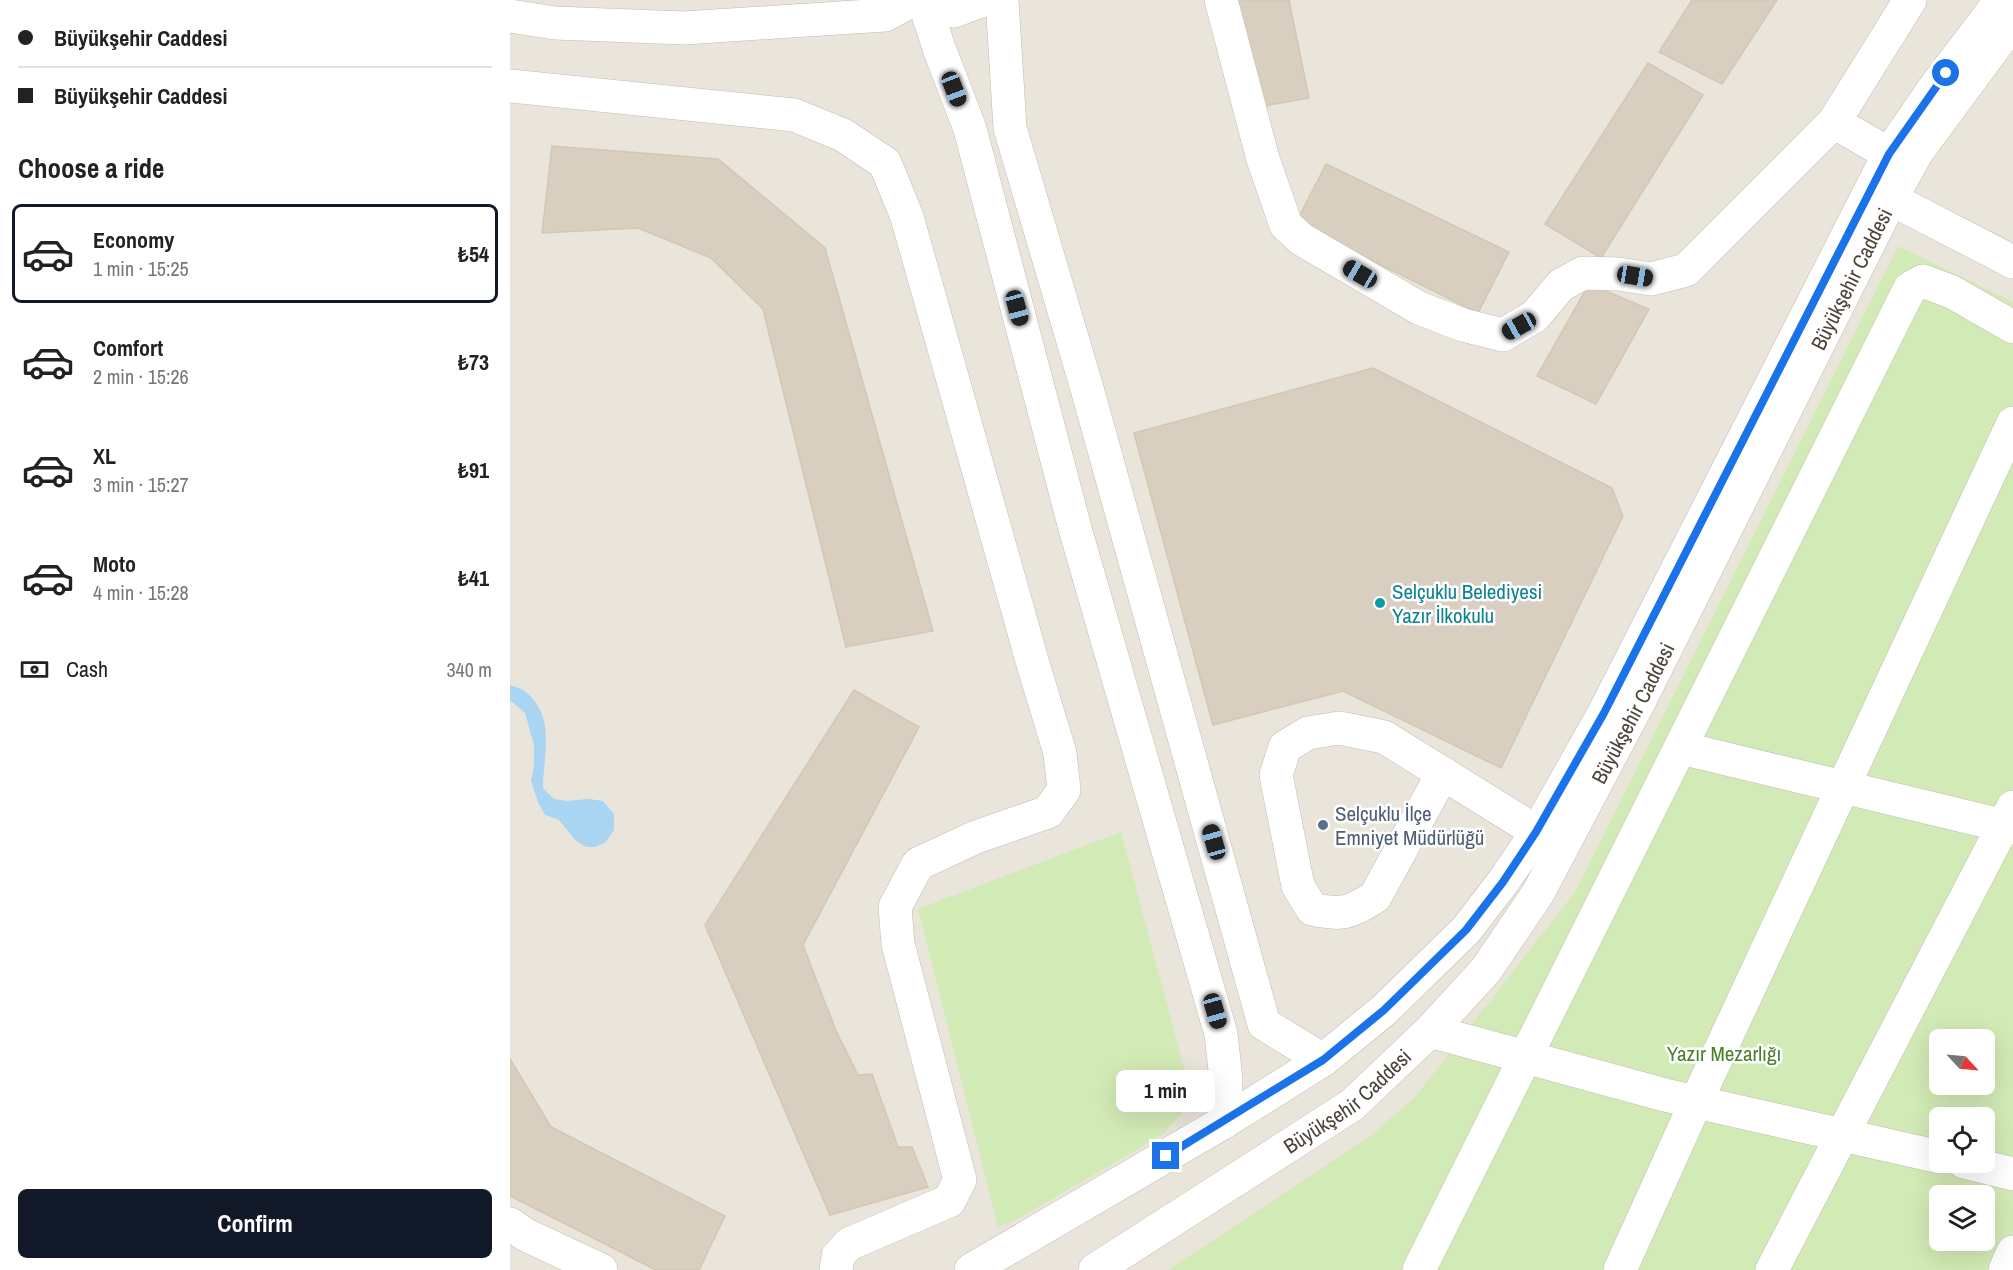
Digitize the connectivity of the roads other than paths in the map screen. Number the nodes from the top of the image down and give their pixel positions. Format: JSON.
{"nodes":[{"id":1,"x":982,"y":0,"type":"edge"},
{"id":2,"x":1002,"y":0,"type":"edge"},
{"id":3,"x":1221,"y":0,"type":"edge"},
{"id":4,"x":1910,"y":0,"type":"edge"},
{"id":5,"x":2001,"y":0,"type":"edge"},
{"id":6,"x":919,"y":2,"type":"edge"},
{"id":7,"x":510,"y":16,"type":"edge"},
{"id":8,"x":2013,"y":22,"type":"edge"},
{"id":9,"x":510,"y":86,"type":"edge"},
{"id":10,"x":1834,"y":122,"type":"junction"},
{"id":11,"x":1889,"y":154,"type":"junction"},
{"id":12,"x":1891,"y":199,"type":"junction"},
{"id":13,"x":2013,"y":262,"type":"edge"},
{"id":14,"x":2013,"y":327,"type":"edge"},
{"id":15,"x":2013,"y":423,"type":"edge"},
{"id":16,"x":1681,"y":748,"type":"junction"},
{"id":17,"x":1443,"y":773,"type":"junction"},
{"id":18,"x":1843,"y":788,"type":"junction"},
{"id":19,"x":2010,"y":820,"type":"edge"},
{"id":20,"x":1536,"y":832,"type":"junction"},
{"id":21,"x":1264,"y":1024,"type":"junction"},
{"id":22,"x":1430,"y":1031,"type":"junction"},
{"id":23,"x":1221,"y":1034,"type":"junction"},
{"id":24,"x":1527,"y":1057,"type":"junction"},
{"id":25,"x":1323,"y":1060,"type":"junction"},
{"id":26,"x":1696,"y":1102,"type":"junction"},
{"id":27,"x":1224,"y":1122,"type":"junction"},
{"id":28,"x":1843,"y":1135,"type":"junction"},
{"id":29,"x":1929,"y":1155,"type":"edge"},
{"id":30,"x":1995,"y":1170,"type":"edge"},
{"id":31,"x":2013,"y":1174,"type":"edge"},
{"id":32,"x":510,"y":1224,"type":"edge"},
{"id":33,"x":2013,"y":1252,"type":"edge"},
{"id":34,"x":601,"y":1270,"type":"edge"},
{"id":35,"x":836,"y":1270,"type":"edge"},
{"id":36,"x":971,"y":1270,"type":"edge"},
{"id":37,"x":1095,"y":1270,"type":"edge"},
{"id":38,"x":1419,"y":1270,"type":"edge"},
{"id":39,"x":1620,"y":1270,"type":"edge"},
{"id":40,"x":1772,"y":1270,"type":"edge"},
{"id":41,"x":2004,"y":1270,"type":"edge"}],
"edges":[{"from":1,"to":6,"type":"street"},
{"from":2,"to":21,"type":"street"},
{"from":3,"to":10,"type":"street"},
{"from":4,"to":10,"type":"street"},
{"from":5,"to":11,"type":"street","name":"Büyükşehir Caddesi"},
{"from":6,"to":7,"type":"street"},
{"from":6,"to":23,"type":"street"},
{"from":8,"to":12,"type":"street","name":"Büyükşehir Caddesi"},
{"from":9,"to":35,"type":"street"},
{"from":10,"to":11,"type":"street"},
{"from":11,"to":20,"type":"street","name":"Büyükşehir Caddesi"},
{"from":12,"to":13,"type":"street"},
{"from":12,"to":22,"type":"street","name":"Büyükşehir Caddesi"},
{"from":14,"to":16,"type":"street"},
{"from":15,"to":18,"type":"street"},
{"from":16,"to":18,"type":"street"},
{"from":16,"to":24,"type":"street"},
{"from":17,"to":17,"type":"street"},
{"from":17,"to":20,"type":"street"},
{"from":18,"to":19,"type":"street"},
{"from":18,"to":26,"type":"street"},
{"from":19,"to":28,"type":"street"},
{"from":20,"to":25,"type":"street","name":"Büyükşehir Caddesi"},
{"from":21,"to":23,"type":"street"},
{"from":21,"to":25,"type":"street"},
{"from":22,"to":24,"type":"street"},
{"from":22,"to":37,"type":"street","name":"Büyükşehir Caddesi"},
{"from":23,"to":27,"type":"street"},
{"from":24,"to":26,"type":"street"},
{"from":24,"to":38,"type":"street"},
{"from":25,"to":27,"type":"street","name":"Büyükşehir Caddesi"},
{"from":26,"to":28,"type":"street"},
{"from":26,"to":39,"type":"street"},
{"from":27,"to":36,"type":"street","name":"Büyükşehir Caddesi"},
{"from":28,"to":29,"type":"street"},
{"from":28,"to":40,"type":"street"},
{"from":30,"to":31,"type":"street"},
{"from":32,"to":34,"type":"street"},
{"from":33,"to":41,"type":"street"}]}
